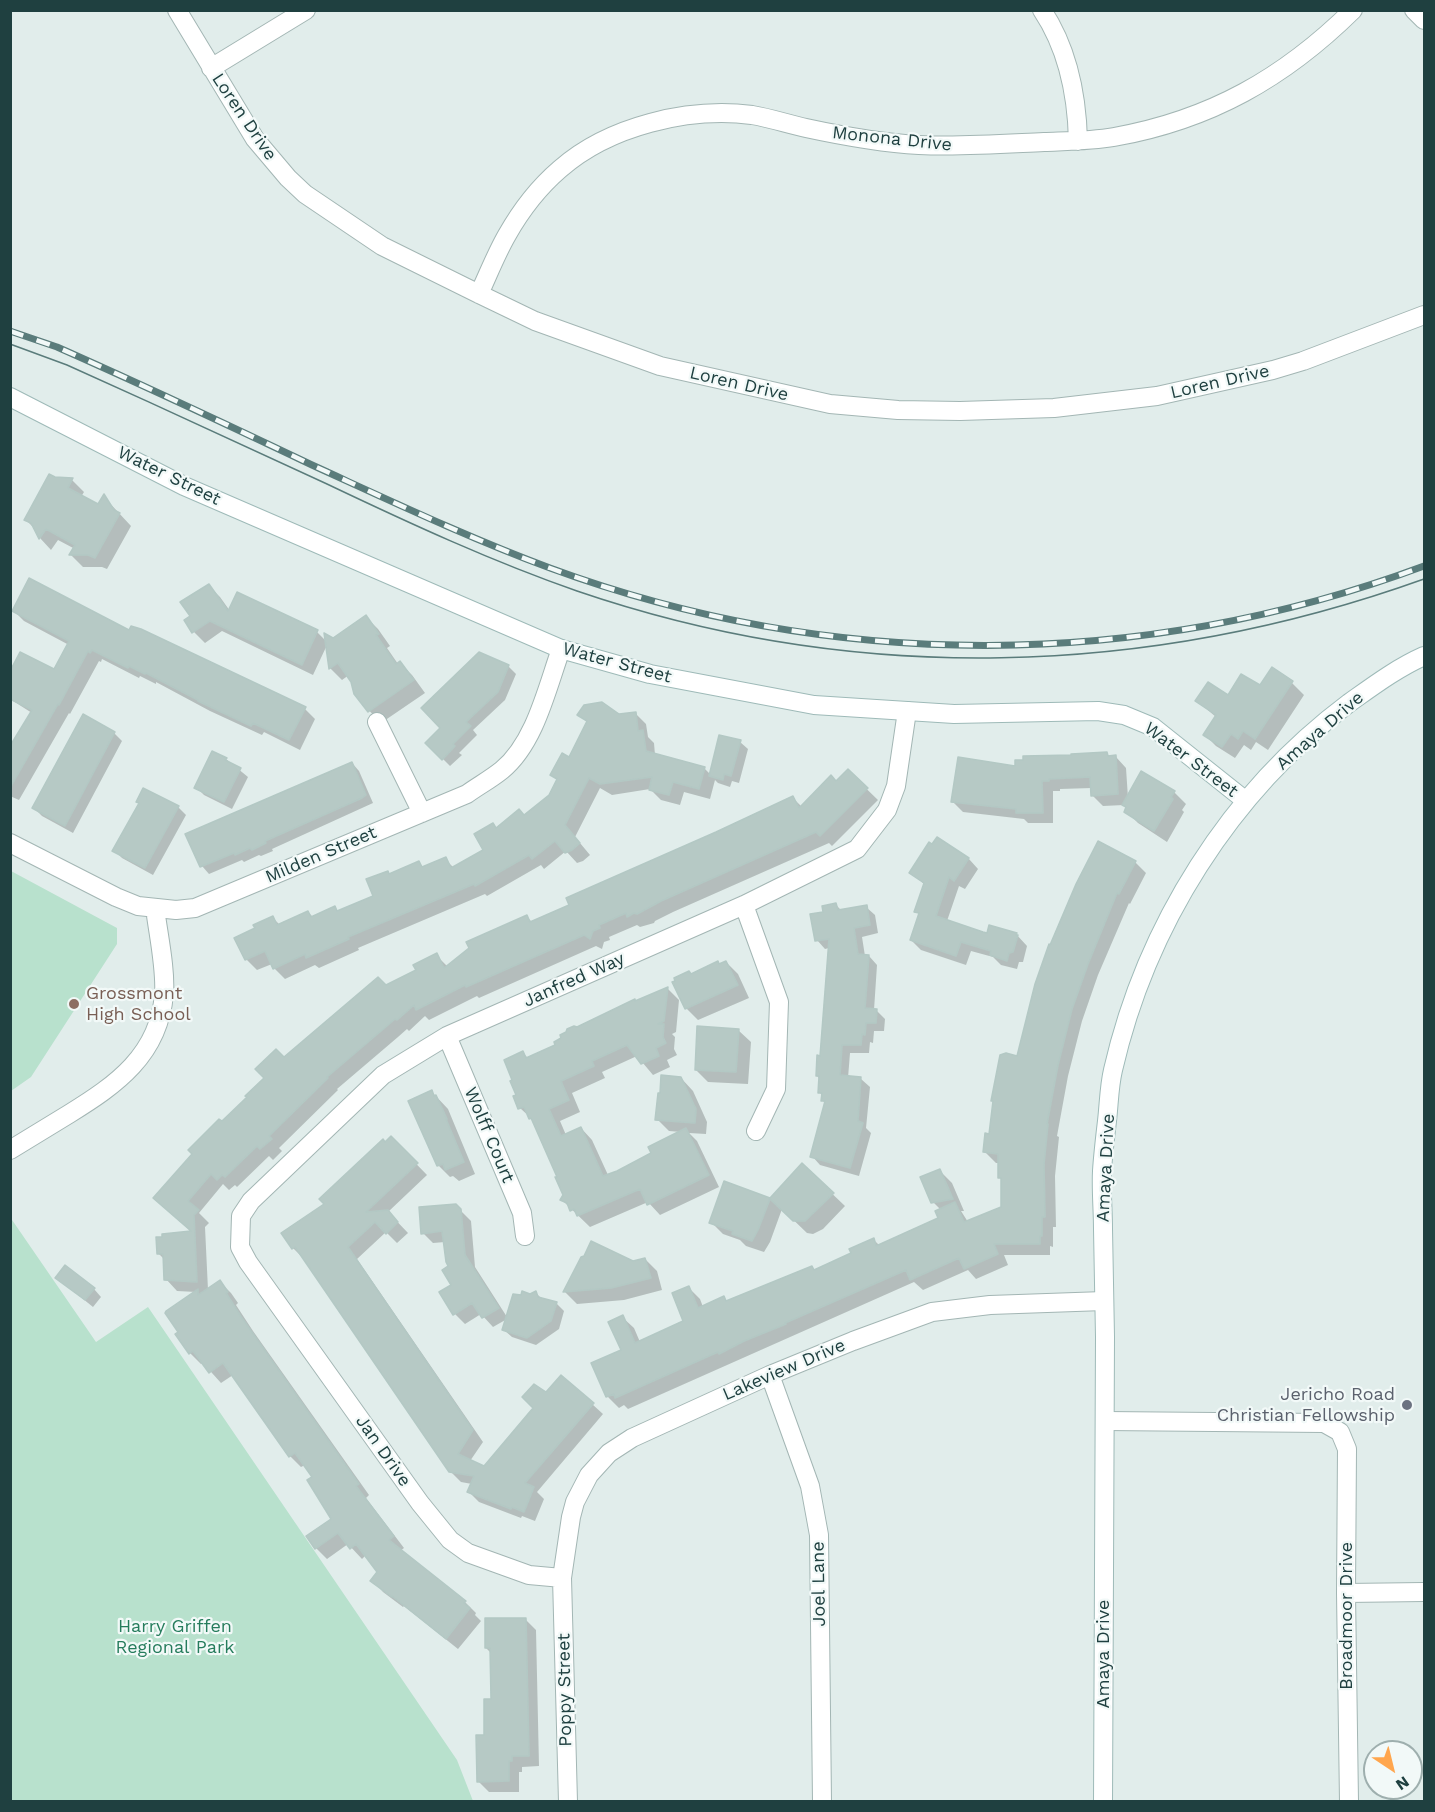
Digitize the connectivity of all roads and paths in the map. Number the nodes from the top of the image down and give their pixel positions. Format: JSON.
{"nodes":[{"id":1,"x":177,"y":10,"type":"edge"},
{"id":2,"x":306,"y":10,"type":"edge"},
{"id":3,"x":1042,"y":10,"type":"edge"},
{"id":4,"x":1353,"y":10,"type":"edge"},
{"id":5,"x":1414,"y":10,"type":"edge"},
{"id":6,"x":1425,"y":20,"type":"edge"},
{"id":7,"x":211,"y":68,"type":"junction"},
{"id":8,"x":1078,"y":141,"type":"junction"},
{"id":9,"x":479,"y":294,"type":"junction"},
{"id":10,"x":1425,"y":315,"type":"edge"},
{"id":11,"x":10,"y":397,"type":"edge"},
{"id":12,"x":561,"y":649,"type":"junction"},
{"id":13,"x":1425,"y":656,"type":"edge"},
{"id":14,"x":907,"y":711,"type":"junction"},
{"id":15,"x":377,"y":722,"type":"dead end"},
{"id":16,"x":1246,"y":801,"type":"junction"},
{"id":17,"x":422,"y":813,"type":"junction"},
{"id":18,"x":10,"y":843,"type":"edge"},
{"id":19,"x":744,"y":905,"type":"junction"},
{"id":20,"x":155,"y":908,"type":"junction"},
{"id":21,"x":447,"y":1036,"type":"junction"},
{"id":22,"x":756,"y":1131,"type":"dead end"},
{"id":23,"x":10,"y":1150,"type":"edge"},
{"id":24,"x":525,"y":1236,"type":"dead end"},
{"id":25,"x":248,"y":1262,"type":"joint"},
{"id":26,"x":1104,"y":1301,"type":"junction"},
{"id":27,"x":770,"y":1375,"type":"junction"},
{"id":28,"x":1105,"y":1421,"type":"junction"},
{"id":29,"x":562,"y":1578,"type":"junction"},
{"id":30,"x":1425,"y":1592,"type":"edge"},
{"id":31,"x":1346,"y":1593,"type":"junction"},
{"id":32,"x":568,"y":1802,"type":"edge"},
{"id":33,"x":822,"y":1802,"type":"edge"},
{"id":34,"x":1103,"y":1802,"type":"edge"},
{"id":35,"x":1349,"y":1802,"type":"edge"}],
"edges":[{"from":1,"to":7,"type":"street","name":"Loren Drive"},
{"from":2,"to":7,"type":"street"},
{"from":3,"to":8,"type":"street"},
{"from":4,"to":8,"type":"street","name":"Monona Drive"},
{"from":5,"to":6,"type":"street"},
{"from":7,"to":9,"type":"street","name":"Loren Drive"},
{"from":8,"to":9,"type":"street","name":"Monona Drive"},
{"from":9,"to":10,"type":"street","name":"Loren Drive"},
{"from":11,"to":12,"type":"street","name":"Water Street"},
{"from":12,"to":14,"type":"street","name":"Water Street"},
{"from":12,"to":17,"type":"street","name":"Milden Street"},
{"from":13,"to":16,"type":"street","name":"Amaya Drive"},
{"from":14,"to":16,"type":"street","name":"Water Street"},
{"from":14,"to":19,"type":"street","name":"Janfred Way"},
{"from":15,"to":17,"type":"street"},
{"from":16,"to":26,"type":"street","name":"Amaya Drive"},
{"from":17,"to":20,"type":"street","name":"Milden Street"},
{"from":18,"to":20,"type":"street","name":"Milden Street"},
{"from":19,"to":21,"type":"street","name":"Janfred Way"},
{"from":19,"to":22,"type":"street"},
{"from":20,"to":23,"type":"street"},
{"from":21,"to":24,"type":"street","name":"Wolff Court"},
{"from":21,"to":25,"type":"street","name":"Janfred Way"},
{"from":25,"to":29,"type":"street","name":"Jan Drive"},
{"from":26,"to":27,"type":"street","name":"Lakeview Drive"},
{"from":26,"to":28,"type":"street","name":"Amaya Drive"},
{"from":27,"to":29,"type":"street","name":"Lakeview Drive"},
{"from":27,"to":33,"type":"street","name":"Joel Lane"},
{"from":28,"to":31,"type":"street","name":"Broadmoor Drive"},
{"from":28,"to":34,"type":"street","name":"Amaya Drive"},
{"from":29,"to":32,"type":"street","name":"Poppy Street"},
{"from":30,"to":31,"type":"street"},
{"from":31,"to":35,"type":"street","name":"Broadmoor Drive"}]}
